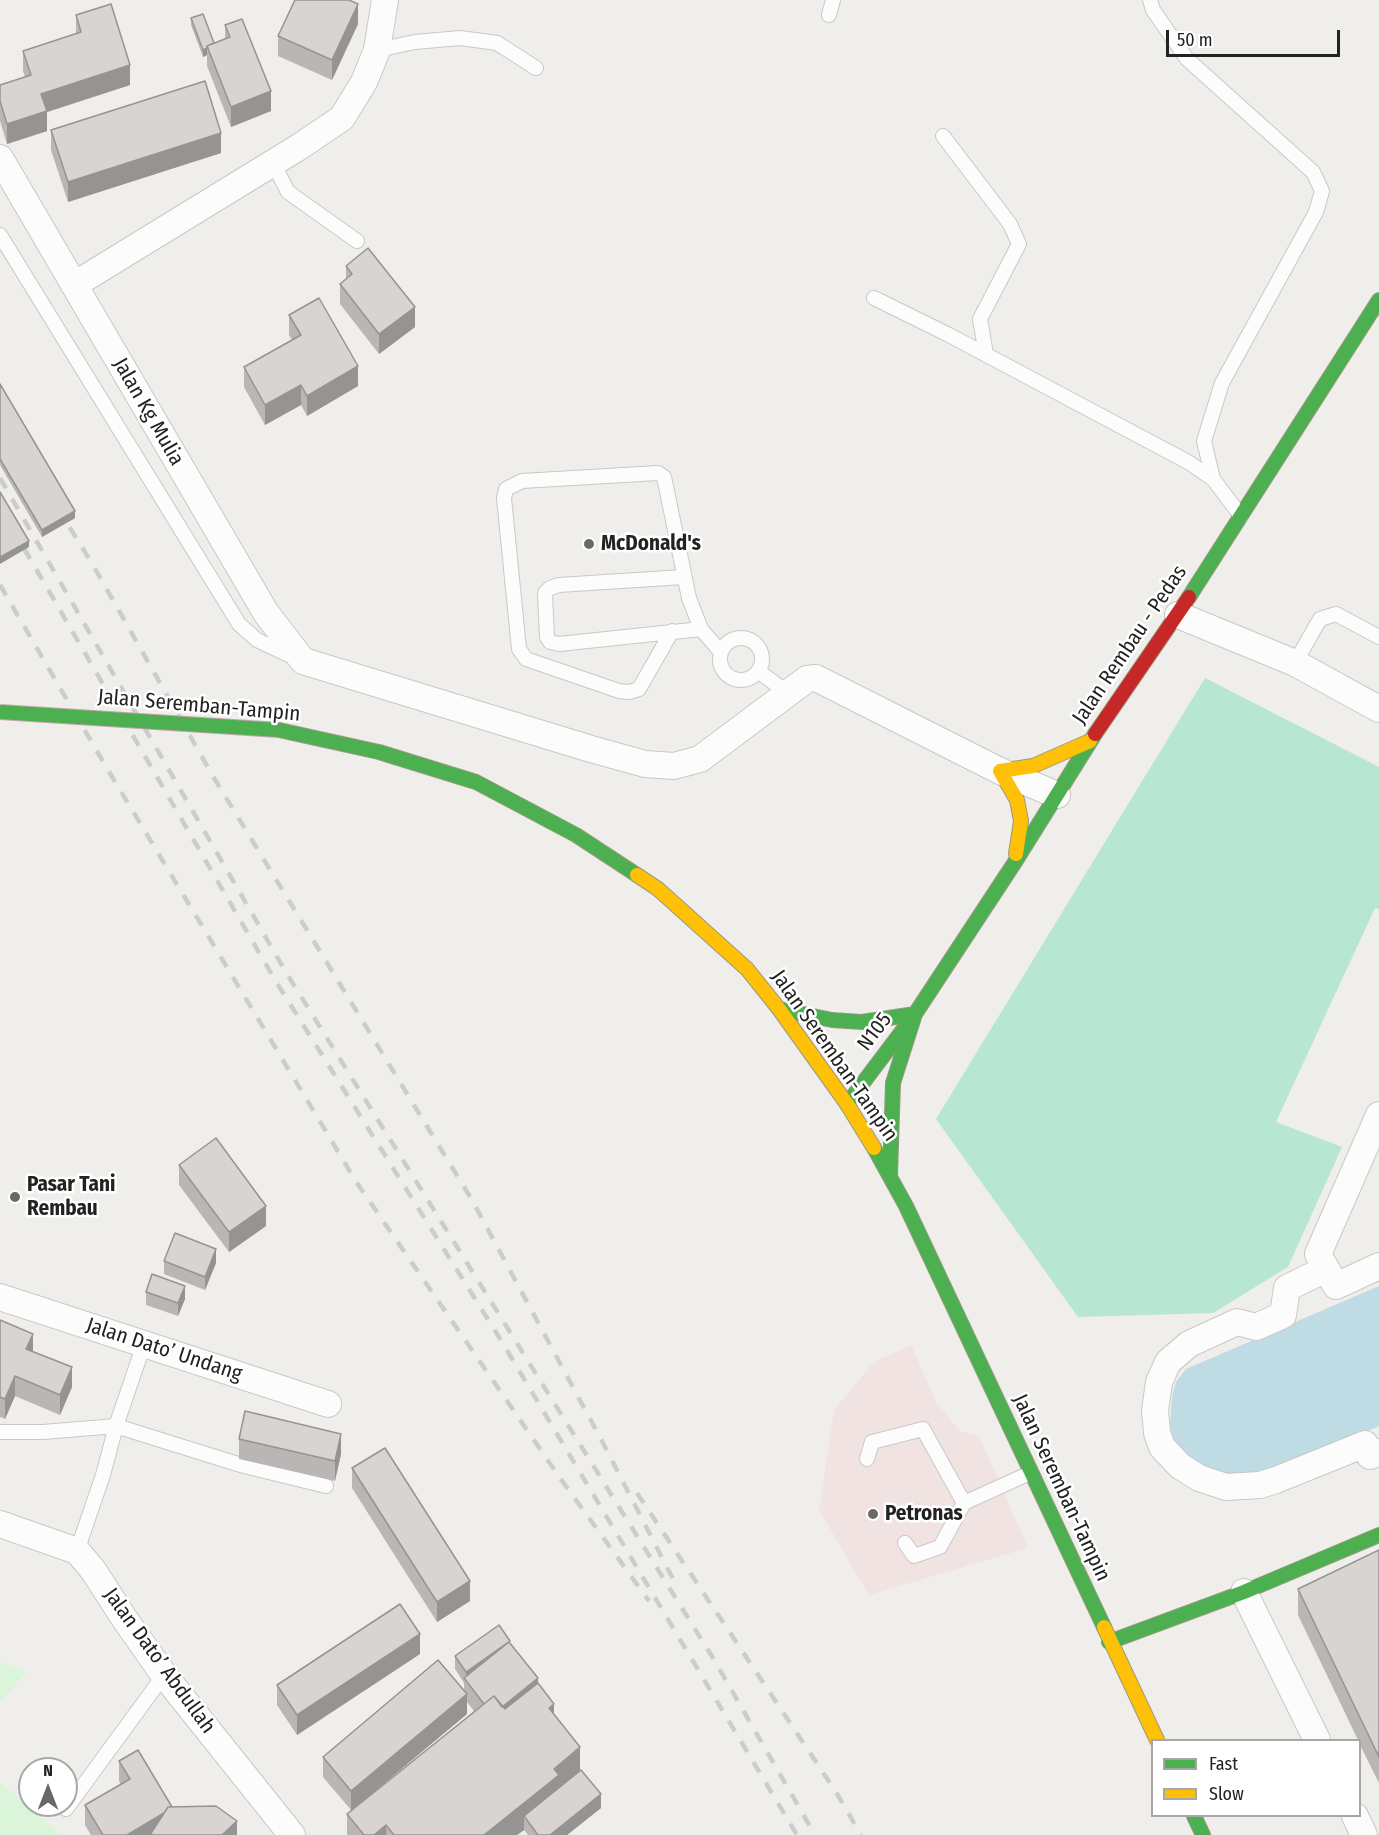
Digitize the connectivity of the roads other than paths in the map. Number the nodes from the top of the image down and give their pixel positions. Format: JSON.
{"nodes":[{"id":1,"x":385,"y":0,"type":"edge"},
{"id":2,"x":833,"y":0,"type":"edge"},
{"id":3,"x":1150,"y":0,"type":"edge"},
{"id":4,"x":829,"y":15,"type":"dead end"},
{"id":5,"x":377,"y":50,"type":"junction"},
{"id":6,"x":536,"y":68,"type":"dead end"},
{"id":7,"x":943,"y":136,"type":"dead end"},
{"id":8,"x":0,"y":158,"type":"edge"},
{"id":9,"x":273,"y":163,"type":"junction"},
{"id":10,"x":0,"y":235,"type":"edge"},
{"id":11,"x":357,"y":241,"type":"dead end"},
{"id":12,"x":74,"y":285,"type":"junction"},
{"id":13,"x":874,"y":298,"type":"dead end"},
{"id":14,"x":1379,"y":300,"type":"edge"},
{"id":15,"x":986,"y":354,"type":"junction"},
{"id":16,"x":1213,"y":479,"type":"junction"},
{"id":17,"x":1240,"y":516,"type":"junction"},
{"id":18,"x":684,"y":577,"type":"junction"},
{"id":19,"x":1178,"y":615,"type":"junction"},
{"id":20,"x":701,"y":629,"type":"junction"},
{"id":21,"x":672,"y":631,"type":"junction"},
{"id":22,"x":1379,"y":637,"type":"edge"},
{"id":23,"x":720,"y":651,"type":"junction"},
{"id":24,"x":303,"y":661,"type":"junction"},
{"id":25,"x":1295,"y":663,"type":"junction"},
{"id":26,"x":758,"y":671,"type":"junction"},
{"id":27,"x":788,"y":693,"type":"junction"},
{"id":28,"x":1379,"y":709,"type":"edge"},
{"id":29,"x":0,"y":711,"type":"edge"},
{"id":30,"x":1090,"y":741,"type":"junction"},
{"id":31,"x":1000,"y":771,"type":"junction"},
{"id":32,"x":1057,"y":795,"type":"junction"},
{"id":33,"x":1015,"y":862,"type":"junction"},
{"id":34,"x":779,"y":1009,"type":"junction"},
{"id":35,"x":915,"y":1014,"type":"junction"},
{"id":36,"x":847,"y":1104,"type":"junction"},
{"id":37,"x":1379,"y":1115,"type":"edge"},
{"id":38,"x":890,"y":1176,"type":"junction"},
{"id":39,"x":1379,"y":1266,"type":"edge"},
{"id":40,"x":1326,"y":1269,"type":"junction"},
{"id":41,"x":0,"y":1297,"type":"edge"},
{"id":42,"x":144,"y":1344,"type":"junction"},
{"id":43,"x":328,"y":1404,"type":"dead end"},
{"id":44,"x":116,"y":1426,"type":"junction"},
{"id":45,"x":0,"y":1432,"type":"edge"},
{"id":46,"x":1379,"y":1452,"type":"edge"},
{"id":47,"x":867,"y":1459,"type":"dead end"},
{"id":48,"x":1030,"y":1473,"type":"junction"},
{"id":49,"x":326,"y":1486,"type":"dead end"},
{"id":50,"x":964,"y":1503,"type":"junction"},
{"id":51,"x":0,"y":1524,"type":"edge"},
{"id":52,"x":1376,"y":1537,"type":"edge"},
{"id":53,"x":905,"y":1543,"type":"dead end"},
{"id":54,"x":77,"y":1551,"type":"junction"},
{"id":55,"x":1379,"y":1551,"type":"edge"},
{"id":56,"x":1244,"y":1592,"type":"junction"},
{"id":57,"x":1109,"y":1642,"type":"junction"},
{"id":58,"x":164,"y":1675,"type":"junction"},
{"id":59,"x":1157,"y":1739,"type":"edge"},
{"id":60,"x":1317,"y":1739,"type":"edge"},
{"id":61,"x":78,"y":1793,"type":"edge"},
{"id":62,"x":1195,"y":1817,"type":"edge"},
{"id":63,"x":1356,"y":1817,"type":"edge"},
{"id":64,"x":292,"y":1835,"type":"edge"},
{"id":65,"x":1203,"y":1835,"type":"edge"},
{"id":66,"x":1364,"y":1835,"type":"edge"}],
"edges":[{"from":1,"to":5,"type":"street"},
{"from":2,"to":4,"type":"lane"},
{"from":3,"to":16,"type":"lane"},
{"from":5,"to":6,"type":"lane"},
{"from":5,"to":9,"type":"street"},
{"from":7,"to":15,"type":"lane"},
{"from":8,"to":12,"type":"street","name":"Jalan Kg Mulia"},
{"from":9,"to":11,"type":"lane"},
{"from":9,"to":12,"type":"street"},
{"from":10,"to":24,"type":"lane"},
{"from":12,"to":24,"type":"street","name":"Jalan Kg Mulia"},
{"from":13,"to":15,"type":"lane"},
{"from":14,"to":17,"type":"main road","name":"Jalan Rembau - Pedas","number":"N105"},
{"from":15,"to":16,"type":"lane"},
{"from":16,"to":17,"type":"lane"},
{"from":17,"to":19,"type":"main road","name":"Jalan Rembau - Pedas","number":"N105"},
{"from":18,"to":20,"type":"lane"},
{"from":18,"to":21,"type":"lane"},
{"from":18,"to":21,"type":"lane"},
{"from":19,"to":25,"type":"street"},
{"from":19,"to":30,"type":"main road","name":"Jalan Rembau - Pedas","number":"N105"},
{"from":20,"to":21,"type":"lane"},
{"from":20,"to":23,"type":"lane"},
{"from":22,"to":25,"type":"lane"},
{"from":23,"to":26,"type":"lane"},
{"from":23,"to":26,"type":"lane"},
{"from":24,"to":27,"type":"street"},
{"from":25,"to":28,"type":"street"},
{"from":26,"to":27,"type":"lane"},
{"from":27,"to":31,"type":"street"},
{"from":29,"to":34,"type":"main road","name":"Jalan Seremban-Tampin","bridge":true},
{"from":30,"to":31,"type":"main road"},
{"from":30,"to":32,"type":"main road","name":"Jalan Rembau - Pedas","number":"N105"},
{"from":31,"to":32,"type":"street"},
{"from":31,"to":33,"type":"main road"},
{"from":32,"to":33,"type":"main road","name":"Jalan Rembau - Pedas","number":"N105"},
{"from":33,"to":35,"type":"main road","name":"Jalan Rembau - Pedas","number":"N105"},
{"from":34,"to":35,"type":"main road"},
{"from":34,"to":36,"type":"main road","name":"Jalan Seremban-Tampin"},
{"from":35,"to":36,"type":"main road","name":"N105","number":"N105"},
{"from":35,"to":38,"type":"main road"},
{"from":36,"to":38,"type":"main road","name":"Jalan Seremban-Tampin"},
{"from":37,"to":40,"type":"street"},
{"from":38,"to":48,"type":"main road","name":"Jalan Seremban-Tampin"},
{"from":39,"to":40,"type":"street"},
{"from":40,"to":46,"type":"street"},
{"from":41,"to":42,"type":"street","name":"Jalan Dato’ Undang"},
{"from":42,"to":43,"type":"street","name":"Jalan Dato’ Undang"},
{"from":42,"to":44,"type":"lane"},
{"from":44,"to":45,"type":"lane"},
{"from":44,"to":49,"type":"lane"},
{"from":44,"to":54,"type":"lane"},
{"from":47,"to":50,"type":"lane"},
{"from":48,"to":50,"type":"lane"},
{"from":48,"to":57,"type":"main road","name":"Jalan Seremban-Tampin"},
{"from":50,"to":53,"type":"lane"},
{"from":51,"to":54,"type":"street"},
{"from":52,"to":55,"type":"lane"},
{"from":52,"to":56,"type":"main road"},
{"from":54,"to":58,"type":"street","name":"Jalan Dato’ Abdullah"},
{"from":56,"to":57,"type":"main road"},
{"from":56,"to":60,"type":"street"},
{"from":57,"to":59,"type":"main road","name":"Jalan Seremban-Tampin"},
{"from":58,"to":61,"type":"lane"},
{"from":58,"to":64,"type":"street","name":"Jalan Dato’ Abdullah"},
{"from":62,"to":65,"type":"main road"},
{"from":63,"to":66,"type":"street"}]}
